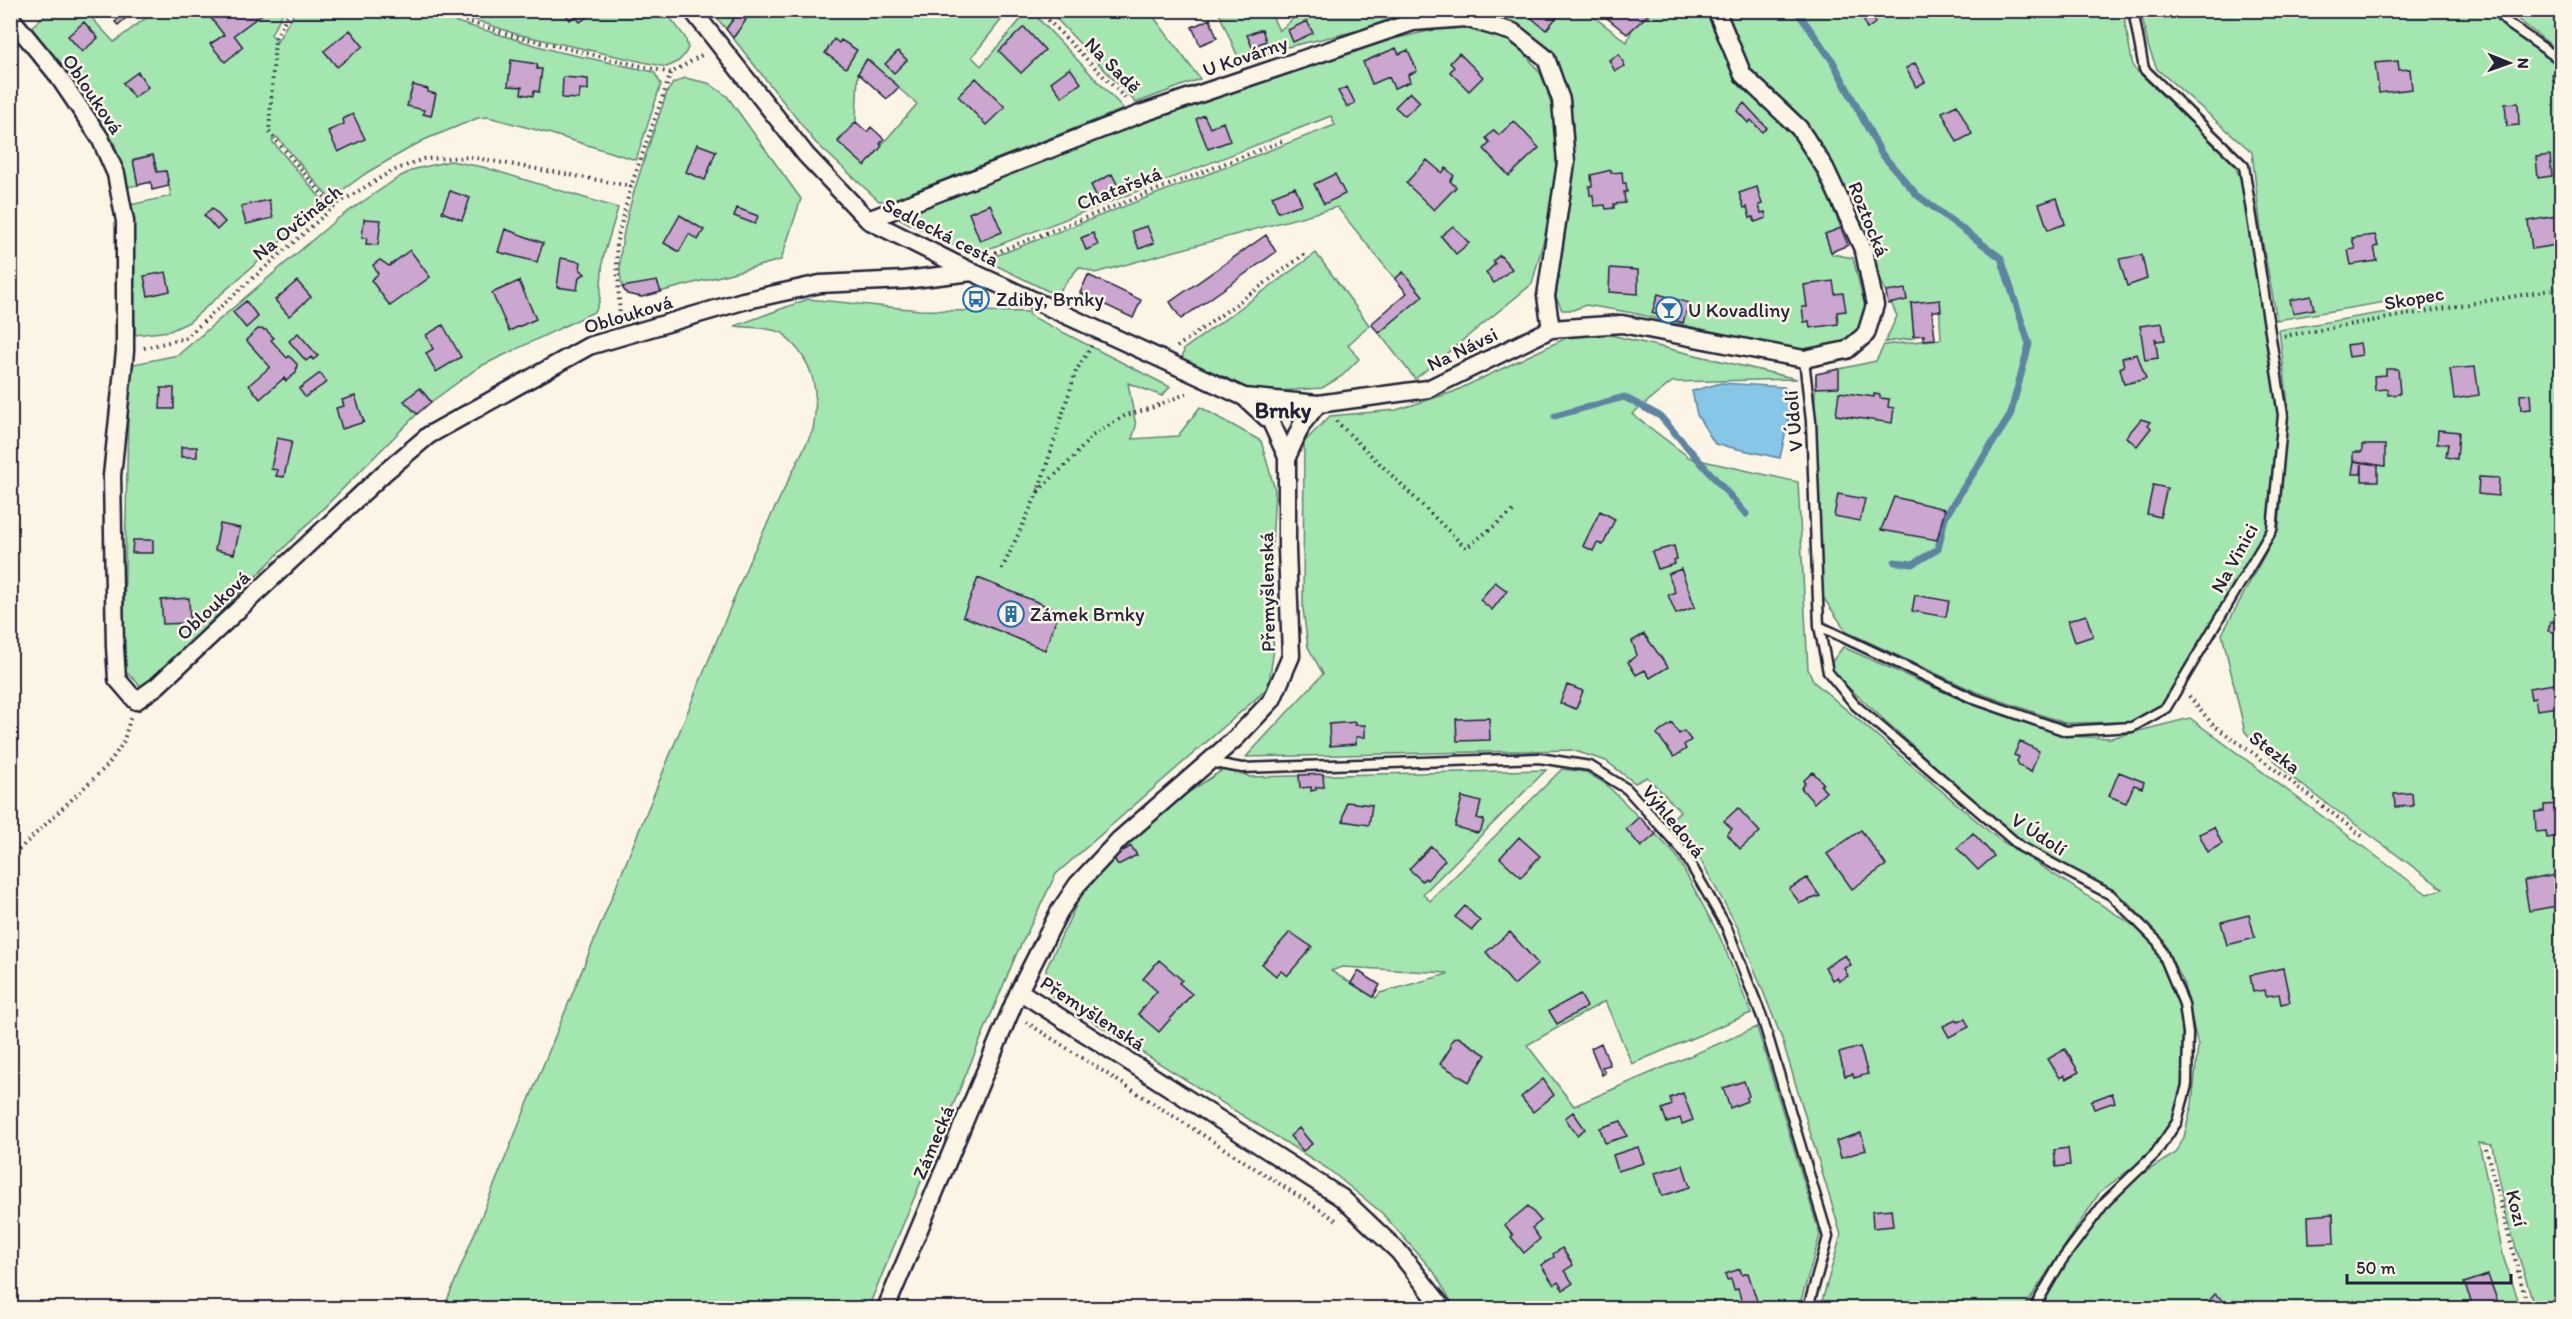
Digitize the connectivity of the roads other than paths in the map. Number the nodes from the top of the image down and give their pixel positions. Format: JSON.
{"nodes":[{"id":1,"x":692,"y":10,"type":"edge"},
{"id":2,"x":1716,"y":10,"type":"edge"},
{"id":3,"x":2133,"y":10,"type":"edge"},
{"id":4,"x":2497,"y":10,"type":"edge"},
{"id":5,"x":10,"y":17,"type":"edge"},
{"id":6,"x":2562,"y":61,"type":"edge"},
{"id":7,"x":868,"y":220,"type":"junction"},
{"id":8,"x":972,"y":272,"type":"junction"},
{"id":9,"x":1551,"y":329,"type":"junction"},
{"id":10,"x":1804,"y":359,"type":"junction"},
{"id":11,"x":1244,"y":397,"type":"junction"},
{"id":12,"x":1318,"y":404,"type":"junction"},
{"id":13,"x":1287,"y":457,"type":"junction"},
{"id":14,"x":1819,"y":626,"type":"junction"},
{"id":15,"x":1209,"y":762,"type":"junction"},
{"id":16,"x":1019,"y":991,"type":"junction"},
{"id":17,"x":886,"y":1308,"type":"edge"},
{"id":18,"x":1443,"y":1308,"type":"edge"},
{"id":19,"x":1808,"y":1308,"type":"edge"},
{"id":20,"x":2034,"y":1308,"type":"edge"}],
"edges":[{"from":1,"to":7,"type":"street","name":"Sedlecká cesta"},
{"from":2,"to":10,"type":"street","name":"Roztocká"},
{"from":3,"to":14,"type":"lane","name":"Na Vinici"},
{"from":4,"to":6,"type":"lane"},
{"from":5,"to":8,"type":"street","name":"Oblouková"},
{"from":7,"to":8,"type":"street","name":"Sedlecká cesta"},
{"from":7,"to":9,"type":"street","name":"U Kovárny"},
{"from":8,"to":11,"type":"street","name":"Sedlecká cesta"},
{"from":9,"to":10,"type":"street","name":"Roztocká"},
{"from":9,"to":12,"type":"street","name":"Na Návsi"},
{"from":10,"to":14,"type":"lane","name":"V Údolí"},
{"from":11,"to":12,"type":"street","name":"Na Návsi"},
{"from":11,"to":13,"type":"street"},
{"from":12,"to":13,"type":"street"},
{"from":13,"to":15,"type":"street","name":"Přemyšlenská"},
{"from":14,"to":20,"type":"lane","name":"V Údolí"},
{"from":15,"to":16,"type":"street","name":"Přemyšlenská"},
{"from":15,"to":19,"type":"lane","name":"Výhledová"},
{"from":16,"to":17,"type":"street","name":"Zámecká"},
{"from":16,"to":18,"type":"street","name":"Přemyšlenská"}]}
